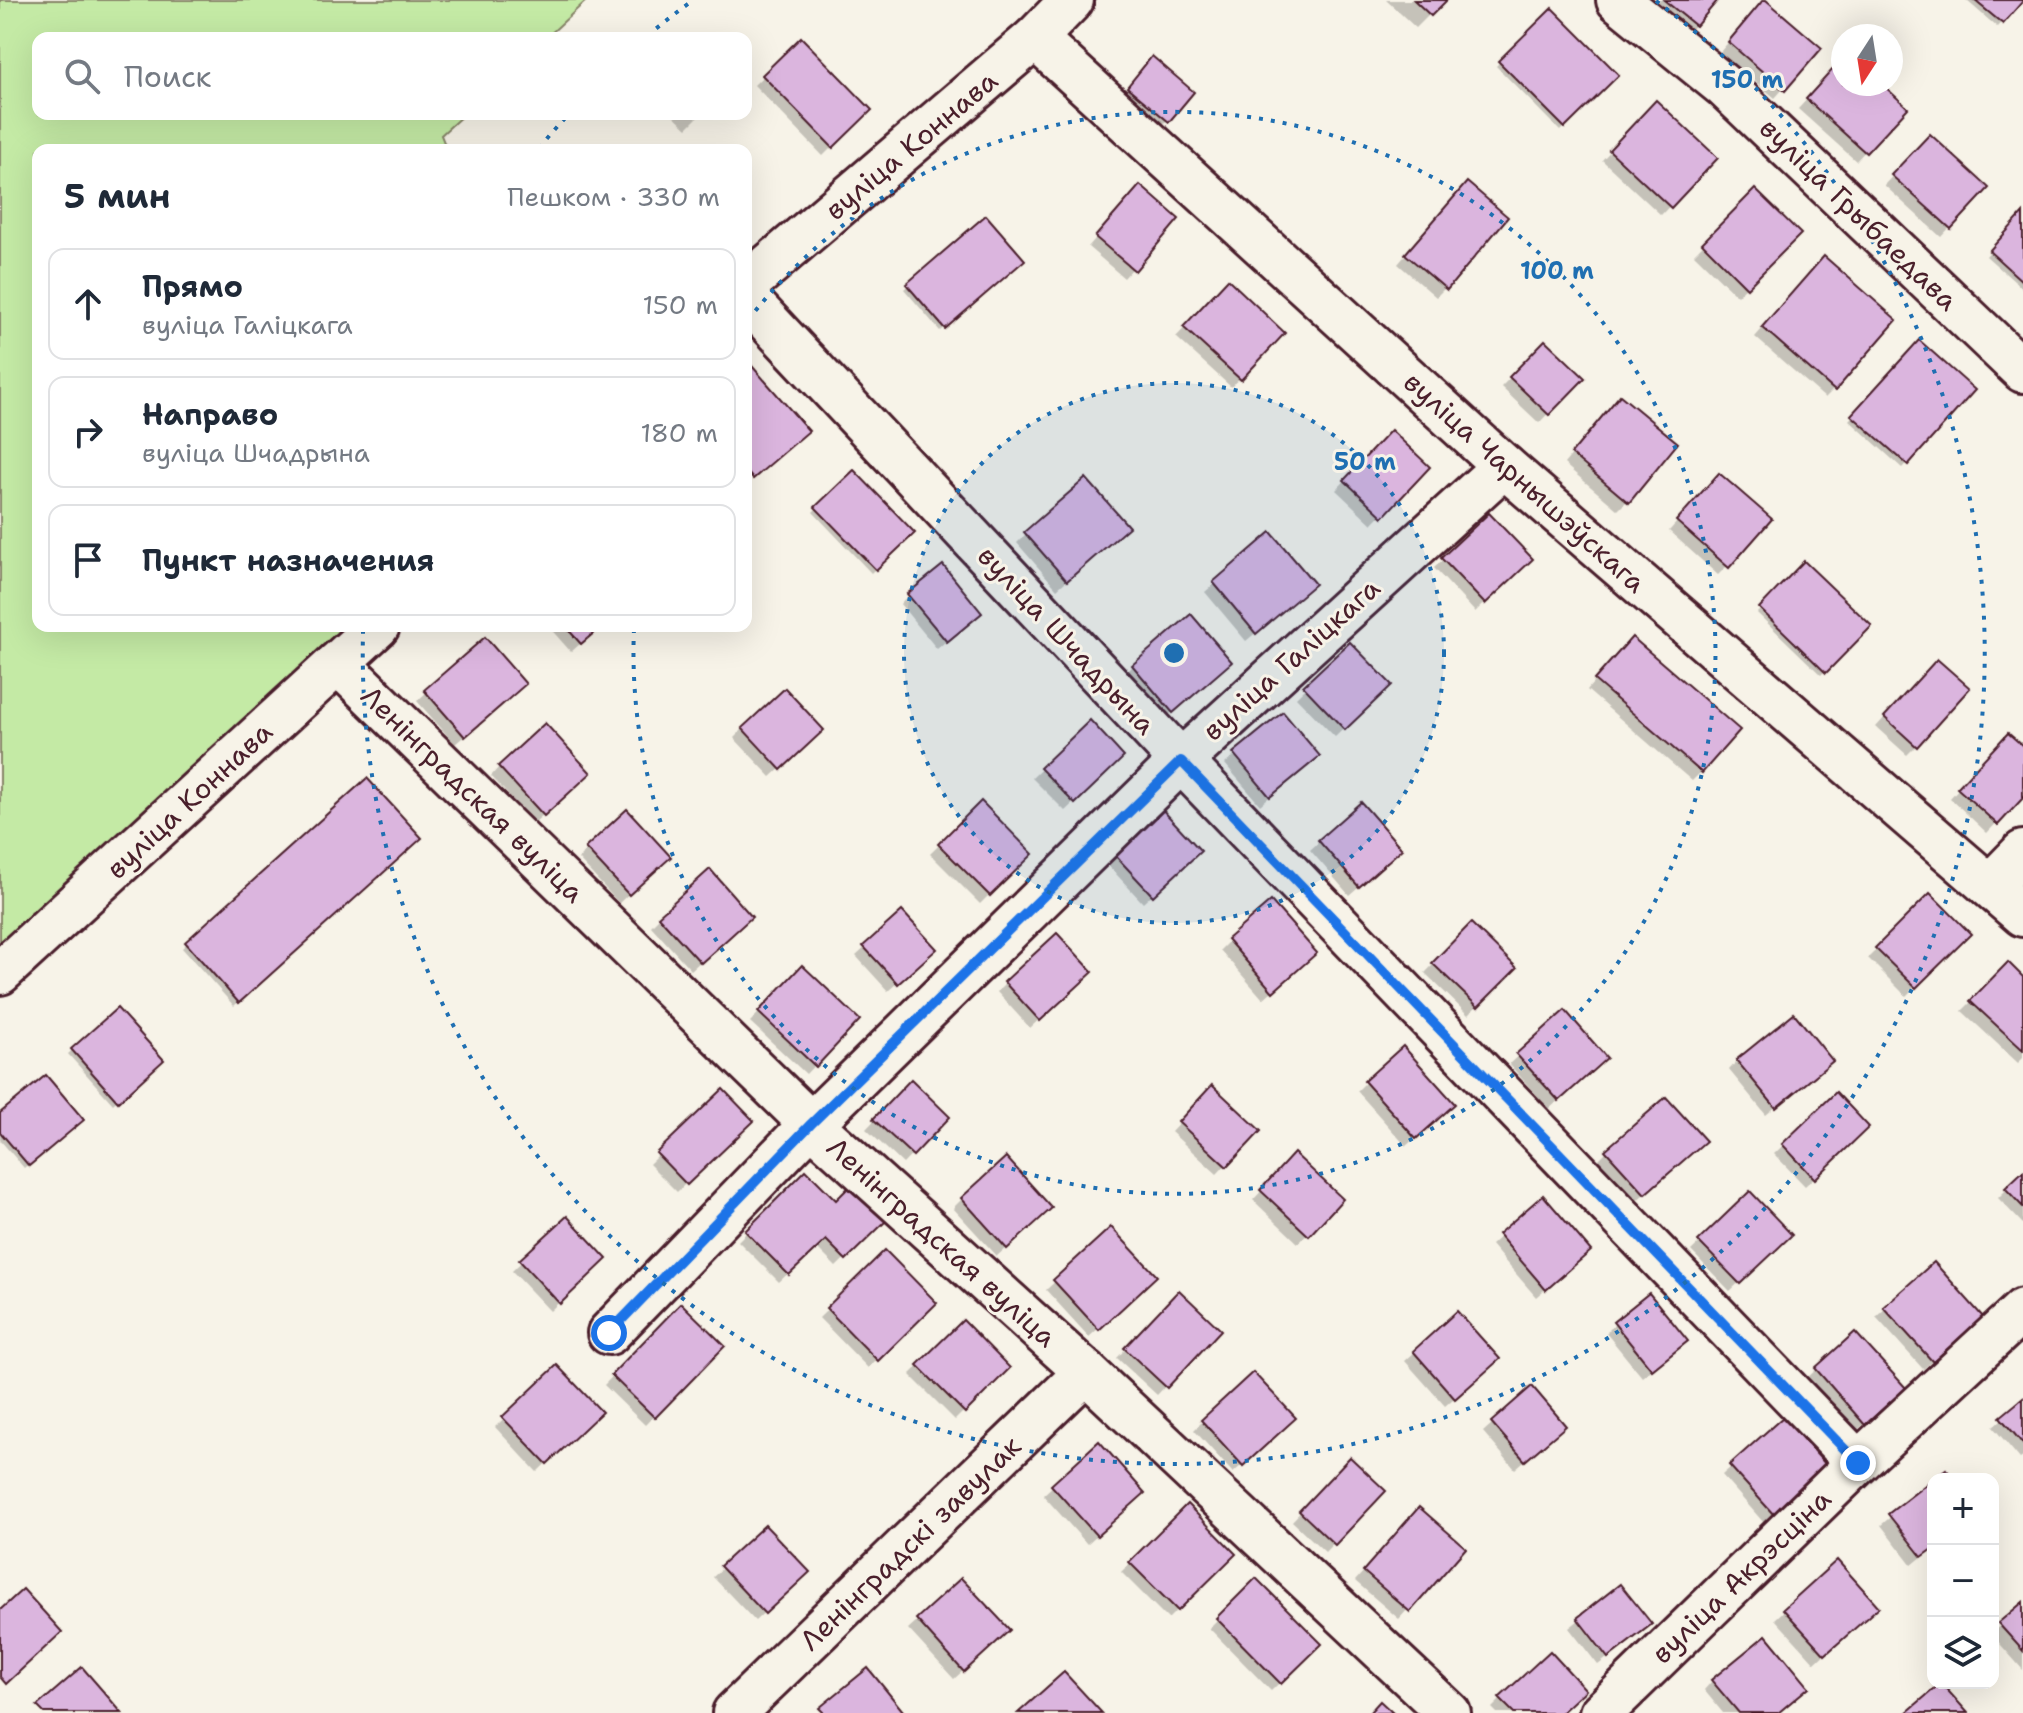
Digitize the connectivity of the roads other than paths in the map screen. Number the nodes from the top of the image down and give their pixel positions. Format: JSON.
{"nodes":[{"id":1,"x":1072,"y":0,"type":"edge"},
{"id":2,"x":1618,"y":0,"type":"edge"},
{"id":3,"x":1035,"y":38,"type":"junction"},
{"id":4,"x":752,"y":280,"type":"edge"},
{"id":5,"x":752,"y":304,"type":"edge"},
{"id":6,"x":2023,"y":371,"type":"edge"},
{"id":7,"x":1504,"y":466,"type":"junction"},
{"id":8,"x":372,"y":632,"type":"edge"},
{"id":9,"x":338,"y":663,"type":"junction"},
{"id":10,"x":1181,"y":761,"type":"junction"},
{"id":11,"x":2023,"y":852,"type":"edge"},
{"id":12,"x":1990,"y":886,"type":"junction"},
{"id":13,"x":2023,"y":915,"type":"edge"},
{"id":14,"x":0,"y":973,"type":"edge"},
{"id":15,"x":811,"y":1124,"type":"junction"},
{"id":16,"x":2023,"y":1310,"type":"edge"},
{"id":17,"x":609,"y":1333,"type":"dead end"},
{"id":18,"x":1086,"y":1372,"type":"junction"},
{"id":19,"x":1858,"y":1463,"type":"junction"},
{"id":20,"x":734,"y":1713,"type":"edge"},
{"id":21,"x":1449,"y":1713,"type":"edge"},
{"id":22,"x":1601,"y":1713,"type":"edge"}],
"edges":[{"from":1,"to":3,"type":"street","name":"вуліца Коннава"},
{"from":2,"to":6,"type":"street","name":"вуліца Грыбаедава"},
{"from":3,"to":4,"type":"street","name":"вуліца Коннава"},
{"from":3,"to":7,"type":"street","name":"вуліца Чарнышэўскага"},
{"from":5,"to":10,"type":"street","name":"вуліца Шчадрына"},
{"from":7,"to":10,"type":"street","name":"вуліца Галіцкага"},
{"from":7,"to":12,"type":"street","name":"вуліца Чарнышэўскага"},
{"from":8,"to":9,"type":"street","name":"вуліца Коннава"},
{"from":9,"to":14,"type":"street","name":"вуліца Коннава"},
{"from":9,"to":15,"type":"street","name":"Ленінградская вуліца"},
{"from":10,"to":15,"type":"street","name":"вуліца Галіцкага"},
{"from":10,"to":19,"type":"street","name":"вуліца Шчадрына"},
{"from":11,"to":12,"type":"street"},
{"from":12,"to":13,"type":"street","name":"вуліца Чарнышэўскага"},
{"from":15,"to":17,"type":"street","name":"вуліца Галіцкага"},
{"from":15,"to":18,"type":"street","name":"Ленінградская вуліца"},
{"from":16,"to":19,"type":"street","name":"вуліца Акрэсціна"},
{"from":18,"to":20,"type":"street","name":"Ленінградскі завулак"},
{"from":18,"to":21,"type":"street","name":"Ленінградская вуліца"},
{"from":19,"to":22,"type":"street","name":"вуліца Акрэсціна"}]}
